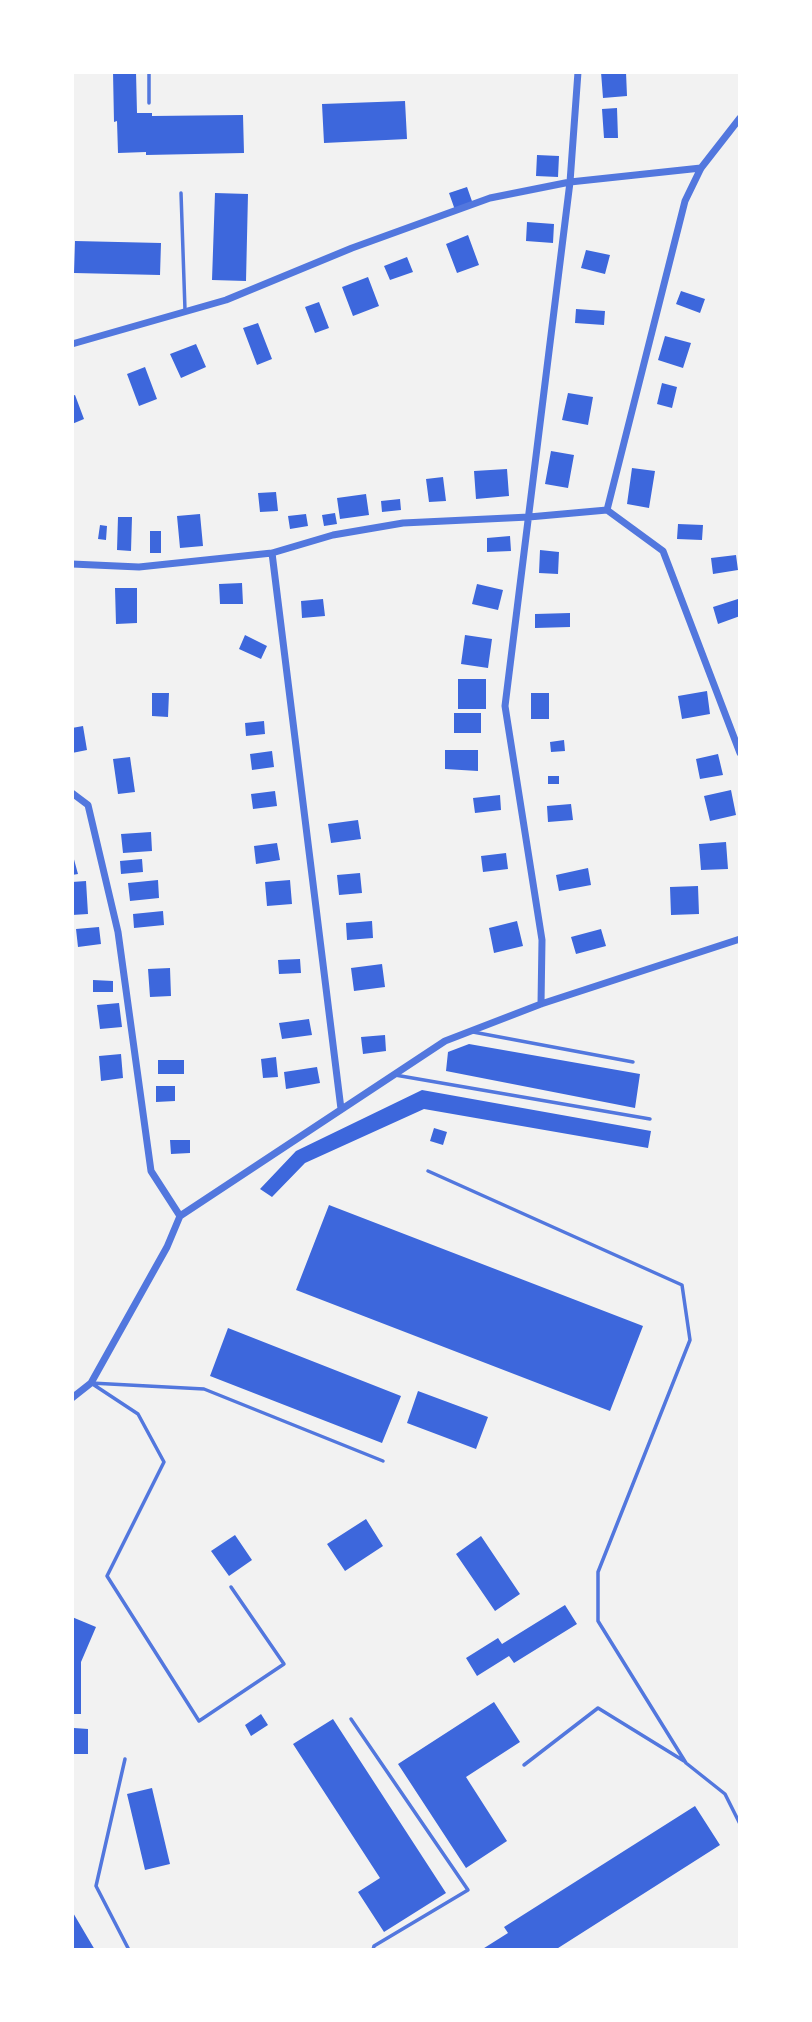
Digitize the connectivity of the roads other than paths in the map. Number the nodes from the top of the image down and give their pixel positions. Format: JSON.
{"nodes":[{"id":1,"x":149,"y":72,"type":"edge"},
{"id":2,"x":578,"y":72,"type":"edge"},
{"id":3,"x":149,"y":103,"type":"dead end"},
{"id":4,"x":740,"y":118,"type":"edge"},
{"id":5,"x":701,"y":168,"type":"junction"},
{"id":6,"x":570,"y":182,"type":"junction"},
{"id":7,"x":181,"y":193,"type":"dead end"},
{"id":8,"x":185,"y":312,"type":"junction"},
{"id":9,"x":72,"y":344,"type":"edge"},
{"id":10,"x":607,"y":510,"type":"junction"},
{"id":11,"x":529,"y":517,"type":"junction"},
{"id":12,"x":272,"y":553,"type":"junction"},
{"id":13,"x":72,"y":564,"type":"edge"},
{"id":14,"x":740,"y":753,"type":"edge"},
{"id":15,"x":72,"y":793,"type":"edge"},
{"id":16,"x":740,"y":940,"type":"edge"},
{"id":17,"x":541,"y":1004,"type":"junction"},
{"id":18,"x":471,"y":1031,"type":"junction"},
{"id":19,"x":633,"y":1062,"type":"dead end"},
{"id":20,"x":393,"y":1075,"type":"junction"},
{"id":21,"x":341,"y":1109,"type":"junction"},
{"id":22,"x":650,"y":1119,"type":"dead end"},
{"id":23,"x":428,"y":1171,"type":"dead end"},
{"id":24,"x":180,"y":1216,"type":"junction"},
{"id":25,"x":91,"y":1383,"type":"junction"},
{"id":26,"x":72,"y":1398,"type":"edge"},
{"id":27,"x":383,"y":1461,"type":"dead end"},
{"id":28,"x":231,"y":1587,"type":"dead end"},
{"id":29,"x":351,"y":1719,"type":"dead end"},
{"id":30,"x":125,"y":1759,"type":"dead end"},
{"id":31,"x":686,"y":1763,"type":"junction"},
{"id":32,"x":524,"y":1765,"type":"dead end"},
{"id":33,"x":740,"y":1824,"type":"edge"},
{"id":34,"x":129,"y":1950,"type":"edge"},
{"id":35,"x":373,"y":1950,"type":"edge"}],
"edges":[{"from":1,"to":3,"type":"lane"},
{"from":2,"to":6,"type":"street"},
{"from":4,"to":5,"type":"street"},
{"from":5,"to":6,"type":"street"},
{"from":5,"to":10,"type":"street"},
{"from":6,"to":8,"type":"street"},
{"from":6,"to":11,"type":"street"},
{"from":7,"to":8,"type":"lane"},
{"from":8,"to":9,"type":"street"},
{"from":10,"to":11,"type":"street"},
{"from":10,"to":14,"type":"street"},
{"from":11,"to":12,"type":"street"},
{"from":11,"to":17,"type":"street"},
{"from":12,"to":13,"type":"street"},
{"from":12,"to":21,"type":"street"},
{"from":15,"to":24,"type":"street"},
{"from":16,"to":17,"type":"street"},
{"from":17,"to":18,"type":"street"},
{"from":18,"to":19,"type":"lane"},
{"from":18,"to":20,"type":"street"},
{"from":20,"to":21,"type":"street"},
{"from":20,"to":22,"type":"lane"},
{"from":21,"to":24,"type":"street"},
{"from":23,"to":31,"type":"lane"},
{"from":24,"to":25,"type":"street"},
{"from":25,"to":26,"type":"street"},
{"from":25,"to":27,"type":"lane"},
{"from":25,"to":28,"type":"lane"},
{"from":29,"to":35,"type":"lane"},
{"from":30,"to":34,"type":"lane"},
{"from":31,"to":32,"type":"lane"},
{"from":31,"to":33,"type":"lane"}]}
